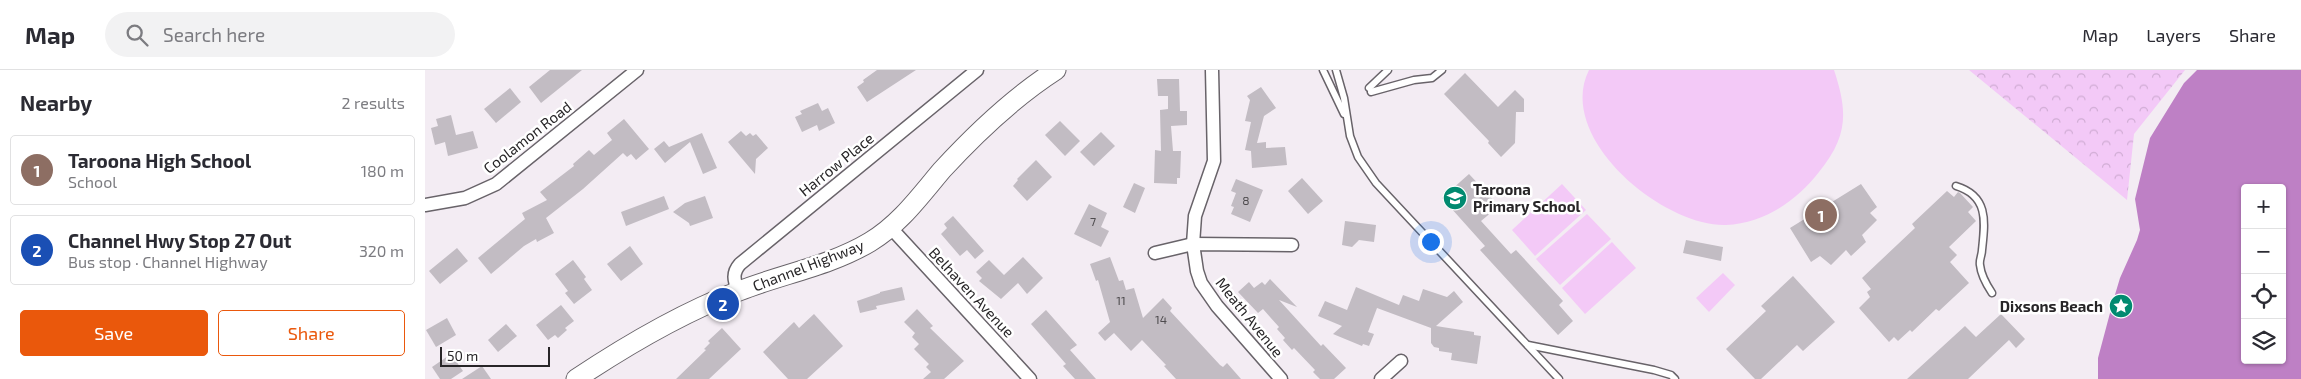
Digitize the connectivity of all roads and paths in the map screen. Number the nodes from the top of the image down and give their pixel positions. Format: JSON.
{"nodes":[{"id":1,"x":637,"y":70,"type":"edge"},
{"id":2,"x":977,"y":70,"type":"edge"},
{"id":3,"x":1056,"y":70,"type":"edge"},
{"id":4,"x":1212,"y":70,"type":"edge"},
{"id":5,"x":1323,"y":70,"type":"edge"},
{"id":6,"x":1336,"y":70,"type":"edge"},
{"id":7,"x":1388,"y":70,"type":"edge"},
{"id":8,"x":1442,"y":70,"type":"edge"},
{"id":9,"x":1346,"y":120,"type":"junction"},
{"id":10,"x":1956,"y":186,"type":"dead end"},
{"id":11,"x":425,"y":205,"type":"edge"},
{"id":12,"x":891,"y":228,"type":"junction"},
{"id":13,"x":1193,"y":244,"type":"junction"},
{"id":14,"x":1292,"y":245,"type":"dead end"},
{"id":15,"x":1155,"y":253,"type":"dead end"},
{"id":16,"x":738,"y":291,"type":"junction"},
{"id":17,"x":1993,"y":293,"type":"dead end"},
{"id":18,"x":1528,"y":345,"type":"junction"},
{"id":19,"x":1401,"y":361,"type":"dead end"},
{"id":20,"x":587,"y":376,"type":"edge"},
{"id":21,"x":1030,"y":379,"type":"edge"},
{"id":22,"x":1281,"y":379,"type":"edge"},
{"id":23,"x":1381,"y":379,"type":"edge"},
{"id":24,"x":1559,"y":379,"type":"edge"},
{"id":25,"x":1675,"y":379,"type":"edge"}],
"edges":[{"from":1,"to":11,"type":"street","name":"Coolamon Road"},
{"from":2,"to":16,"type":"street","name":"Harrow Place"},
{"from":3,"to":12,"type":"main road","name":"Channel Highway"},
{"from":4,"to":13,"type":"street","name":"Meath Avenue"},
{"from":5,"to":9,"type":"lane"},
{"from":6,"to":9,"type":"lane"},
{"from":7,"to":8,"type":"lane"},
{"from":9,"to":18,"type":"lane"},
{"from":10,"to":17,"type":"lane"},
{"from":12,"to":16,"type":"main road","name":"Channel Highway"},
{"from":12,"to":21,"type":"street","name":"Belhaven Avenue"},
{"from":13,"to":14,"type":"street"},
{"from":13,"to":15,"type":"street"},
{"from":13,"to":22,"type":"street","name":"Meath Avenue"},
{"from":16,"to":20,"type":"main road","name":"Channel Highway"},
{"from":18,"to":24,"type":"lane"},
{"from":18,"to":25,"type":"lane"},
{"from":19,"to":23,"type":"street"}]}
